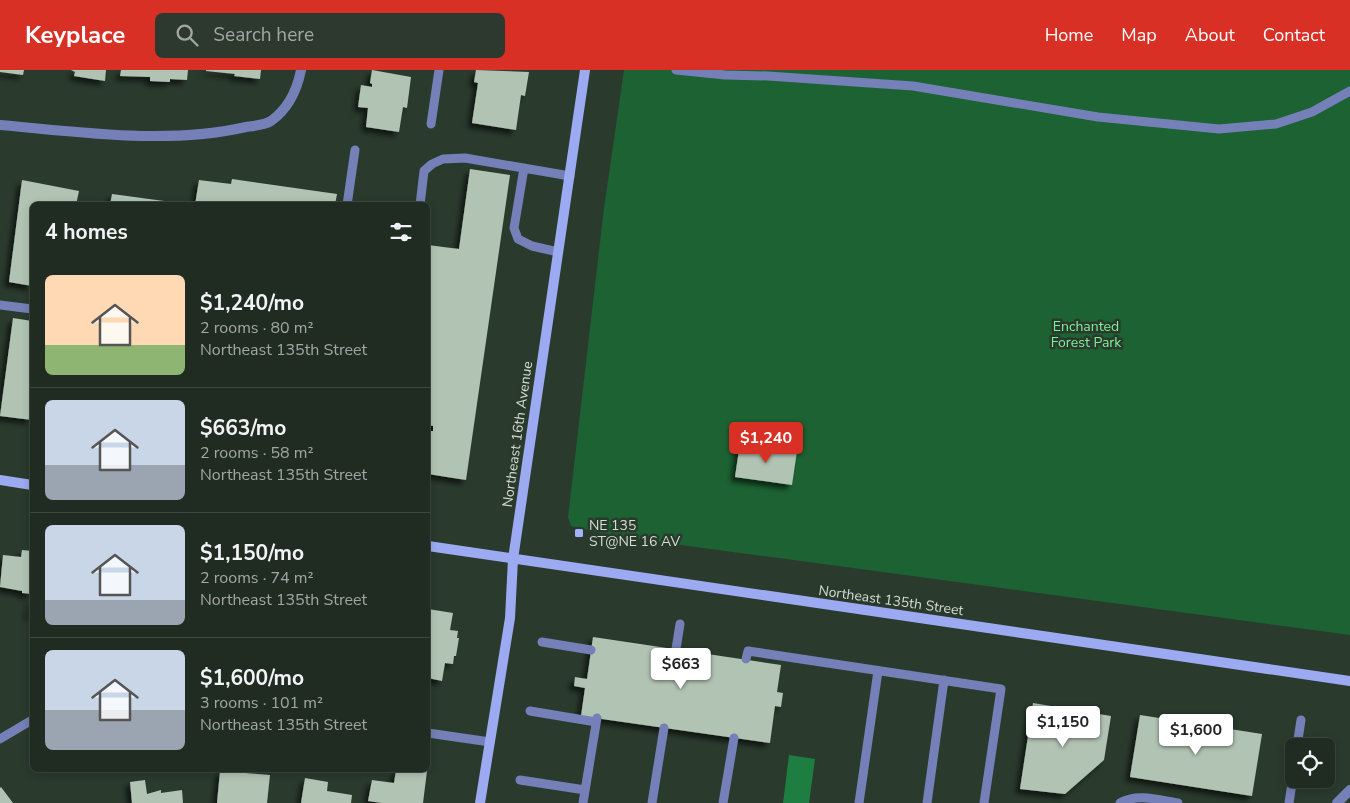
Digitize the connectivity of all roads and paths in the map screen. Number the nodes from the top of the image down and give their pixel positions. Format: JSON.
{"nodes":[{"id":1,"x":301,"y":70,"type":"edge"},
{"id":2,"x":439,"y":70,"type":"edge"},
{"id":3,"x":585,"y":70,"type":"edge"},
{"id":4,"x":676,"y":70,"type":"edge"},
{"id":5,"x":1350,"y":91,"type":"edge"},
{"id":6,"x":431,"y":124,"type":"dead end"},
{"id":7,"x":0,"y":125,"type":"edge"},
{"id":8,"x":355,"y":150,"type":"dead end"},
{"id":9,"x":524,"y":168,"type":"junction"},
{"id":10,"x":570,"y":176,"type":"junction"},
{"id":11,"x":347,"y":202,"type":"edge"},
{"id":12,"x":420,"y":202,"type":"edge"},
{"id":13,"x":558,"y":252,"type":"junction"},
{"id":14,"x":0,"y":304,"type":"edge"},
{"id":15,"x":30,"y":309,"type":"edge"},
{"id":16,"x":0,"y":481,"type":"edge"},
{"id":17,"x":30,"y":485,"type":"edge"},
{"id":18,"x":430,"y":546,"type":"edge"},
{"id":19,"x":513,"y":559,"type":"junction"},
{"id":20,"x":680,"y":624,"type":"dead end"},
{"id":21,"x":542,"y":642,"type":"dead end"},
{"id":22,"x":676,"y":649,"type":"dead end"},
{"id":23,"x":591,"y":650,"type":"dead end"},
{"id":24,"x":746,"y":659,"type":"dead end"},
{"id":25,"x":878,"y":671,"type":"junction"},
{"id":26,"x":944,"y":680,"type":"junction"},
{"id":27,"x":1350,"y":681,"type":"edge"},
{"id":28,"x":530,"y":711,"type":"dead end"},
{"id":29,"x":1301,"y":720,"type":"dead end"},
{"id":30,"x":30,"y":721,"type":"edge"},
{"id":31,"x":664,"y":728,"type":"dead end"},
{"id":32,"x":430,"y":733,"type":"edge"},
{"id":33,"x":734,"y":738,"type":"dead end"},
{"id":34,"x":1298,"y":738,"type":"edge"},
{"id":35,"x":0,"y":739,"type":"edge"},
{"id":36,"x":490,"y":742,"type":"junction"},
{"id":37,"x":520,"y":780,"type":"dead end"},
{"id":38,"x":1291,"y":788,"type":"edge"},
{"id":39,"x":585,"y":790,"type":"junction"},
{"id":40,"x":1350,"y":790,"type":"edge"},
{"id":41,"x":1350,"y":796,"type":"edge"},
{"id":42,"x":1338,"y":802,"type":"edge"},
{"id":43,"x":480,"y":803,"type":"edge"},
{"id":44,"x":583,"y":803,"type":"edge"},
{"id":45,"x":652,"y":803,"type":"edge"},
{"id":46,"x":723,"y":803,"type":"edge"},
{"id":47,"x":858,"y":803,"type":"edge"},
{"id":48,"x":927,"y":803,"type":"edge"},
{"id":49,"x":984,"y":803,"type":"edge"},
{"id":50,"x":1120,"y":803,"type":"edge"},
{"id":51,"x":1178,"y":803,"type":"edge"},
{"id":52,"x":1289,"y":803,"type":"edge"}],
"edges":[{"from":1,"to":7,"type":"street"},
{"from":2,"to":6,"type":"lane"},
{"from":3,"to":10,"type":"main road","name":"Northeast 16th Avenue"},
{"from":4,"to":5,"type":"lane"},
{"from":8,"to":11,"type":"lane"},
{"from":9,"to":10,"type":"lane"},
{"from":9,"to":12,"type":"lane"},
{"from":9,"to":13,"type":"lane"},
{"from":10,"to":13,"type":"main road","name":"Northeast 16th Avenue"},
{"from":13,"to":19,"type":"main road","name":"Northeast 16th Avenue"},
{"from":14,"to":15,"type":"lane"},
{"from":16,"to":17,"type":"main road"},
{"from":18,"to":19,"type":"main road","name":"Northeast 135th Street"},
{"from":19,"to":27,"type":"main road","name":"Northeast 135th Street"},
{"from":19,"to":36,"type":"main road","name":"Northeast 16th Avenue"},
{"from":20,"to":22,"type":"lane"},
{"from":21,"to":23,"type":"lane"},
{"from":24,"to":25,"type":"lane"},
{"from":25,"to":26,"type":"lane"},
{"from":25,"to":47,"type":"lane"},
{"from":26,"to":48,"type":"lane"},
{"from":26,"to":49,"type":"lane"},
{"from":28,"to":39,"type":"lane"},
{"from":29,"to":34,"type":"lane"},
{"from":30,"to":35,"type":"lane"},
{"from":31,"to":45,"type":"lane"},
{"from":32,"to":36,"type":"lane"},
{"from":33,"to":46,"type":"lane"},
{"from":36,"to":43,"type":"main road","name":"Northeast 16th Avenue"},
{"from":37,"to":39,"type":"lane"},
{"from":38,"to":52,"type":"lane"},
{"from":39,"to":44,"type":"lane"},
{"from":40,"to":42,"type":"street"},
{"from":41,"to":42,"type":"street"},
{"from":50,"to":51,"type":"lane"}]}
